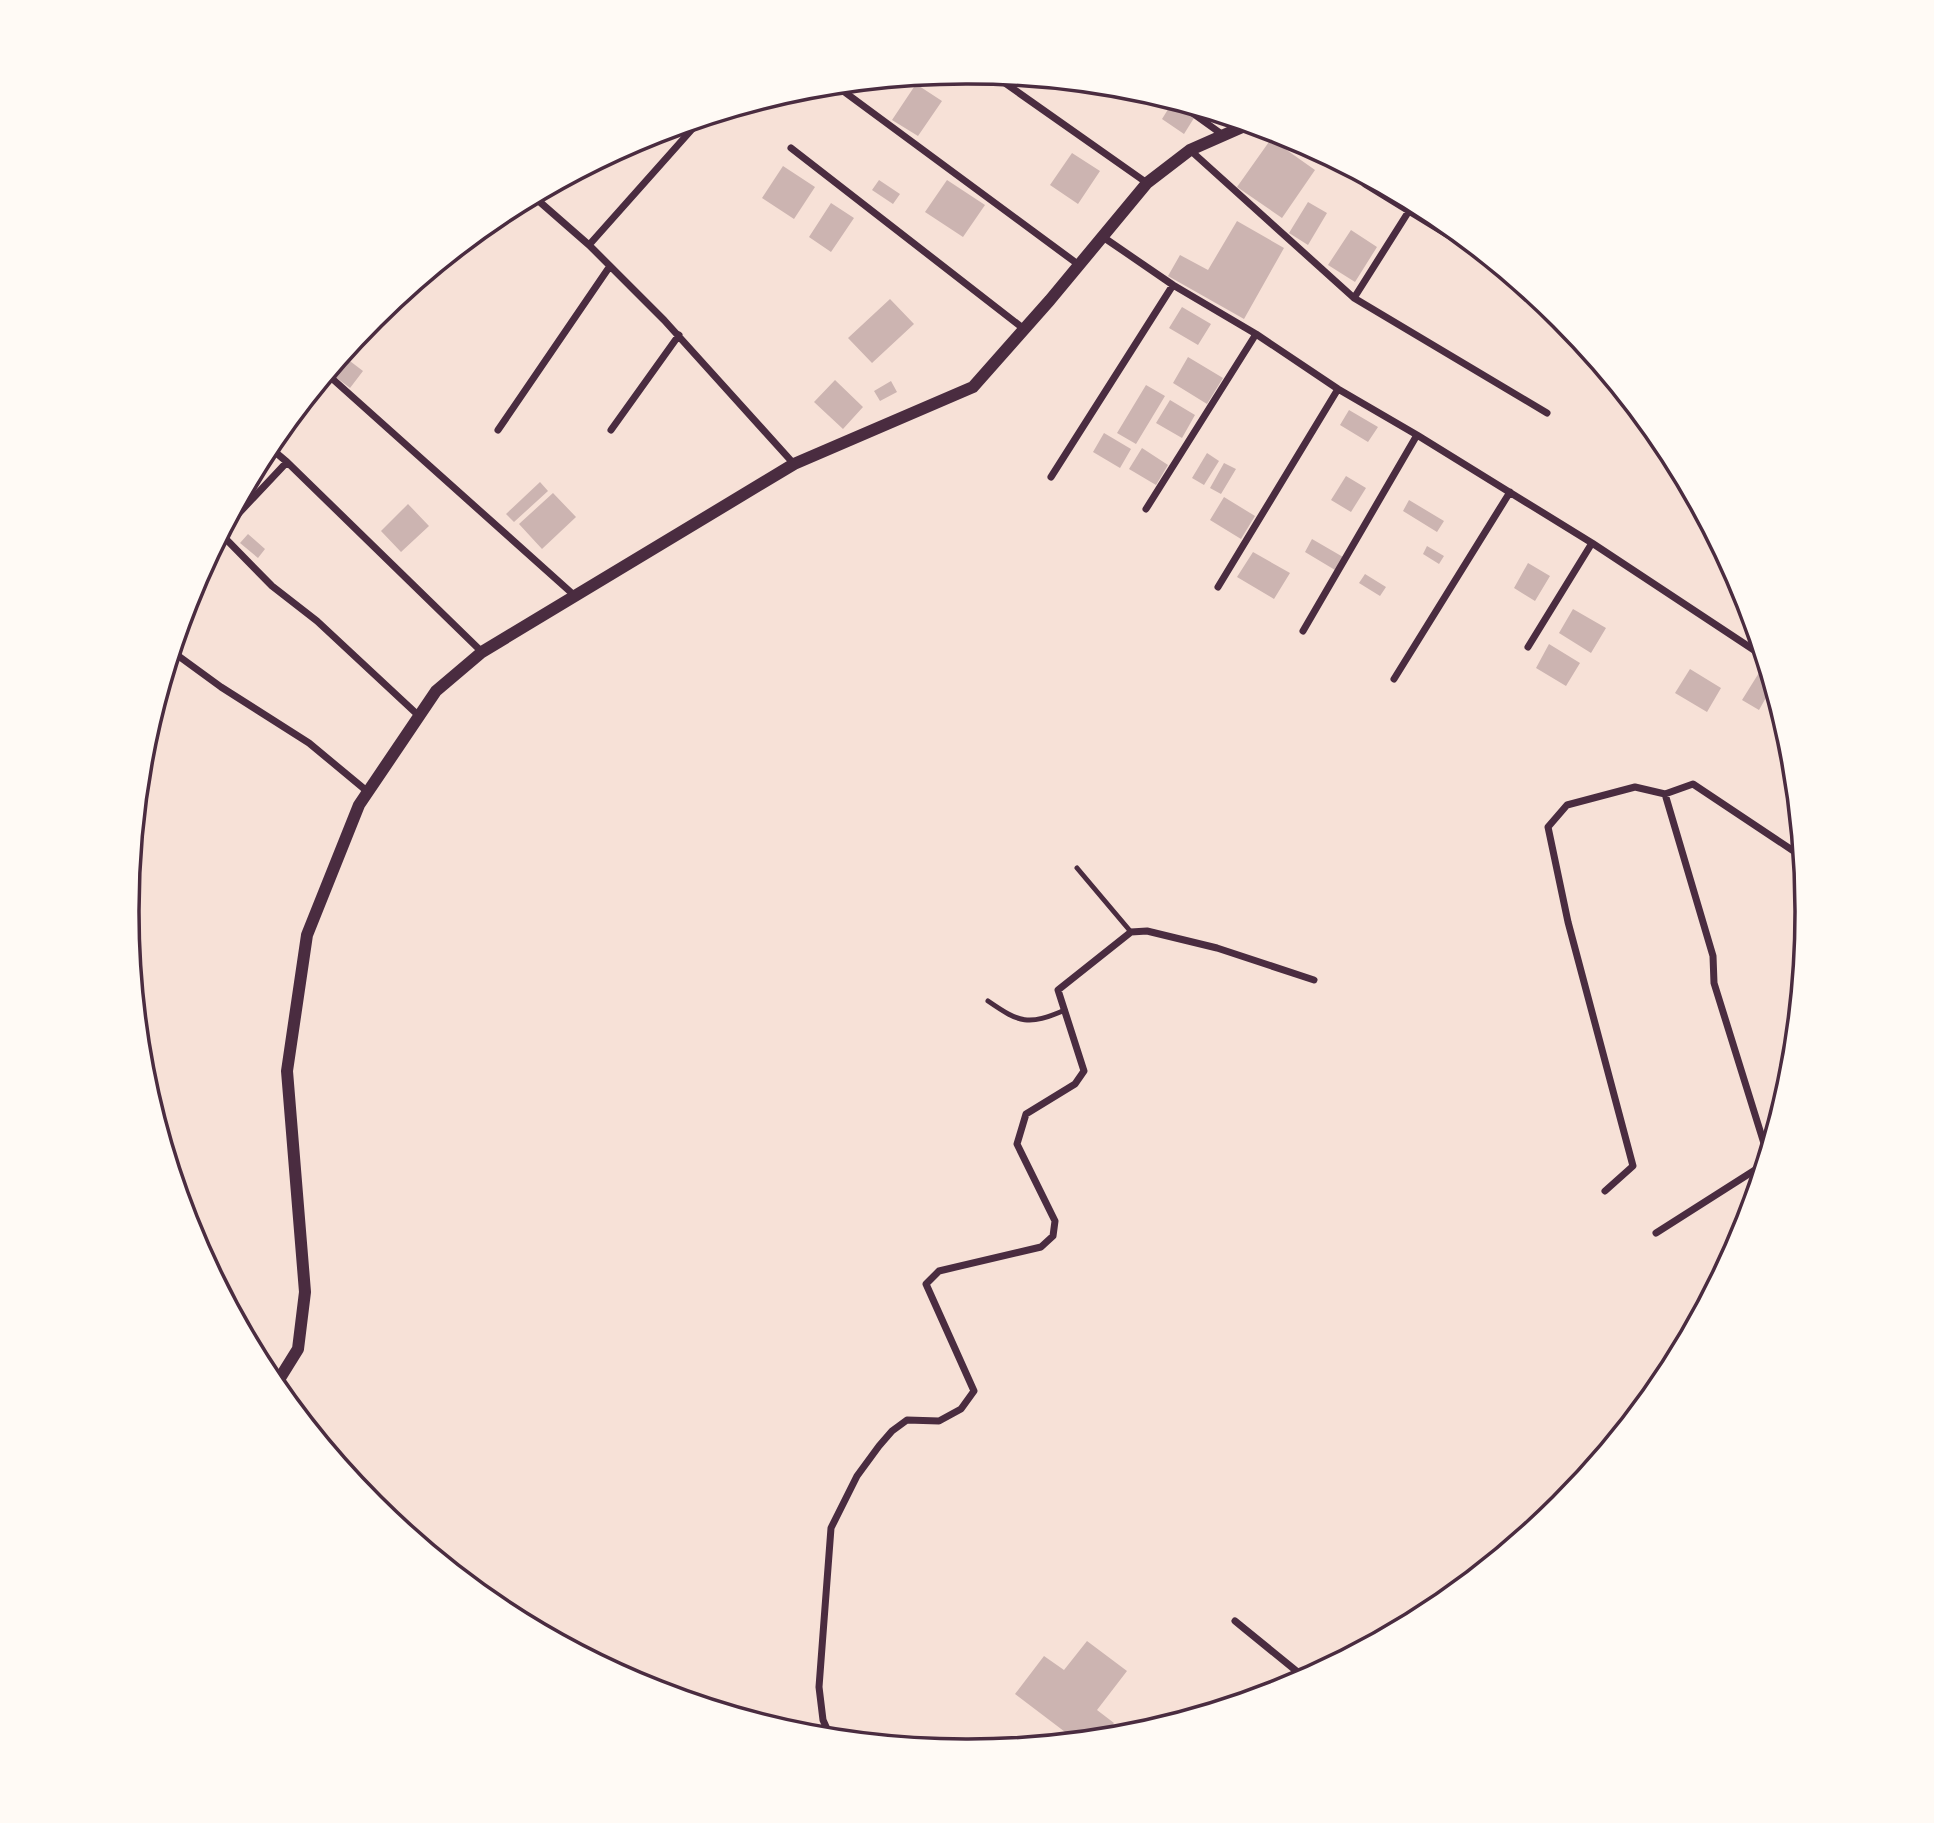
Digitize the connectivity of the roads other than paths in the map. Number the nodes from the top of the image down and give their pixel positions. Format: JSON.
{"nodes":[{"id":1,"x":1008,"y":86,"type":"edge"},
{"id":2,"x":846,"y":93,"type":"edge"},
{"id":3,"x":1198,"y":117,"type":"edge"},
{"id":4,"x":1236,"y":129,"type":"edge"},
{"id":5,"x":689,"y":132,"type":"edge"},
{"id":6,"x":1223,"y":135,"type":"junction"},
{"id":7,"x":791,"y":148,"type":"dead end"},
{"id":8,"x":1190,"y":150,"type":"junction"},
{"id":9,"x":1147,"y":183,"type":"junction"},
{"id":10,"x":541,"y":203,"type":"edge"},
{"id":11,"x":1408,"y":211,"type":"edge"},
{"id":12,"x":1103,"y":237,"type":"junction"},
{"id":13,"x":589,"y":245,"type":"junction"},
{"id":14,"x":1079,"y":265,"type":"junction"},
{"id":15,"x":610,"y":266,"type":"junction"},
{"id":16,"x":1173,"y":285,"type":"junction"},
{"id":17,"x":1354,"y":298,"type":"junction"},
{"id":18,"x":1024,"y":329,"type":"junction"},
{"id":19,"x":1256,"y":334,"type":"junction"},
{"id":20,"x":678,"y":335,"type":"junction"},
{"id":21,"x":334,"y":380,"type":"edge"},
{"id":22,"x":1338,"y":389,"type":"junction"},
{"id":23,"x":1547,"y":413,"type":"dead end"},
{"id":24,"x":498,"y":429,"type":"dead end"},
{"id":25,"x":611,"y":429,"type":"dead end"},
{"id":26,"x":1417,"y":435,"type":"junction"},
{"id":27,"x":278,"y":454,"type":"edge"},
{"id":28,"x":287,"y":462,"type":"junction"},
{"id":29,"x":794,"y":464,"type":"junction"},
{"id":30,"x":1051,"y":477,"type":"dead end"},
{"id":31,"x":1510,"y":492,"type":"junction"},
{"id":32,"x":245,"y":507,"type":"edge"},
{"id":33,"x":1146,"y":509,"type":"dead end"},
{"id":34,"x":229,"y":539,"type":"edge"},
{"id":35,"x":1592,"y":543,"type":"junction"},
{"id":36,"x":1218,"y":587,"type":"dead end"},
{"id":37,"x":575,"y":596,"type":"junction"},
{"id":38,"x":1303,"y":631,"type":"dead end"},
{"id":39,"x":1528,"y":648,"type":"dead end"},
{"id":40,"x":1752,"y":649,"type":"edge"},
{"id":41,"x":482,"y":652,"type":"junction"},
{"id":42,"x":180,"y":657,"type":"edge"},
{"id":43,"x":1394,"y":679,"type":"dead end"},
{"id":44,"x":419,"y":716,"type":"junction"},
{"id":45,"x":368,"y":792,"type":"junction"},
{"id":46,"x":1665,"y":793,"type":"junction"},
{"id":47,"x":1792,"y":850,"type":"edge"},
{"id":48,"x":1077,"y":869,"type":"dead end"},
{"id":49,"x":1131,"y":932,"type":"junction"},
{"id":50,"x":1314,"y":980,"type":"dead end"},
{"id":51,"x":988,"y":1001,"type":"dead end"},
{"id":52,"x":1065,"y":1010,"type":"junction"},
{"id":53,"x":1762,"y":1141,"type":"edge"},
{"id":54,"x":1753,"y":1172,"type":"edge"},
{"id":55,"x":1605,"y":1191,"type":"dead end"},
{"id":56,"x":1656,"y":1233,"type":"dead end"},
{"id":57,"x":282,"y":1375,"type":"edge"},
{"id":58,"x":1235,"y":1621,"type":"dead end"},
{"id":59,"x":1296,"y":1671,"type":"edge"},
{"id":60,"x":826,"y":1726,"type":"edge"}],
"edges":[{"from":1,"to":9,"type":"street"},
{"from":2,"to":14,"type":"street"},
{"from":3,"to":6,"type":"street"},
{"from":4,"to":6,"type":"street"},
{"from":5,"to":13,"type":"street"},
{"from":6,"to":8,"type":"street"},
{"from":7,"to":18,"type":"street"},
{"from":8,"to":9,"type":"street"},
{"from":8,"to":17,"type":"street"},
{"from":9,"to":12,"type":"street"},
{"from":10,"to":13,"type":"street"},
{"from":11,"to":17,"type":"street"},
{"from":12,"to":14,"type":"street"},
{"from":12,"to":16,"type":"street"},
{"from":13,"to":15,"type":"street"},
{"from":14,"to":18,"type":"street"},
{"from":15,"to":20,"type":"street"},
{"from":15,"to":24,"type":"street"},
{"from":16,"to":19,"type":"street"},
{"from":16,"to":30,"type":"street"},
{"from":17,"to":23,"type":"street"},
{"from":18,"to":29,"type":"street"},
{"from":19,"to":22,"type":"street"},
{"from":19,"to":33,"type":"street"},
{"from":20,"to":25,"type":"street"},
{"from":20,"to":29,"type":"street"},
{"from":21,"to":37,"type":"street"},
{"from":22,"to":26,"type":"street"},
{"from":22,"to":36,"type":"street"},
{"from":26,"to":31,"type":"street"},
{"from":26,"to":38,"type":"street"},
{"from":27,"to":28,"type":"street"},
{"from":28,"to":32,"type":"street"},
{"from":28,"to":41,"type":"street"},
{"from":29,"to":37,"type":"street"},
{"from":31,"to":35,"type":"street"},
{"from":31,"to":43,"type":"street"},
{"from":34,"to":44,"type":"street"},
{"from":35,"to":39,"type":"street"},
{"from":35,"to":40,"type":"street"},
{"from":37,"to":41,"type":"street"},
{"from":41,"to":44,"type":"street"},
{"from":42,"to":45,"type":"street"},
{"from":44,"to":45,"type":"street"},
{"from":45,"to":57,"type":"street"},
{"from":46,"to":47,"type":"street"},
{"from":46,"to":53,"type":"street"},
{"from":46,"to":55,"type":"street"},
{"from":48,"to":49,"type":"lane"},
{"from":49,"to":50,"type":"street"},
{"from":49,"to":52,"type":"street"},
{"from":51,"to":52,"type":"lane"},
{"from":52,"to":60,"type":"street"},
{"from":54,"to":56,"type":"street"},
{"from":58,"to":59,"type":"street"}]}
